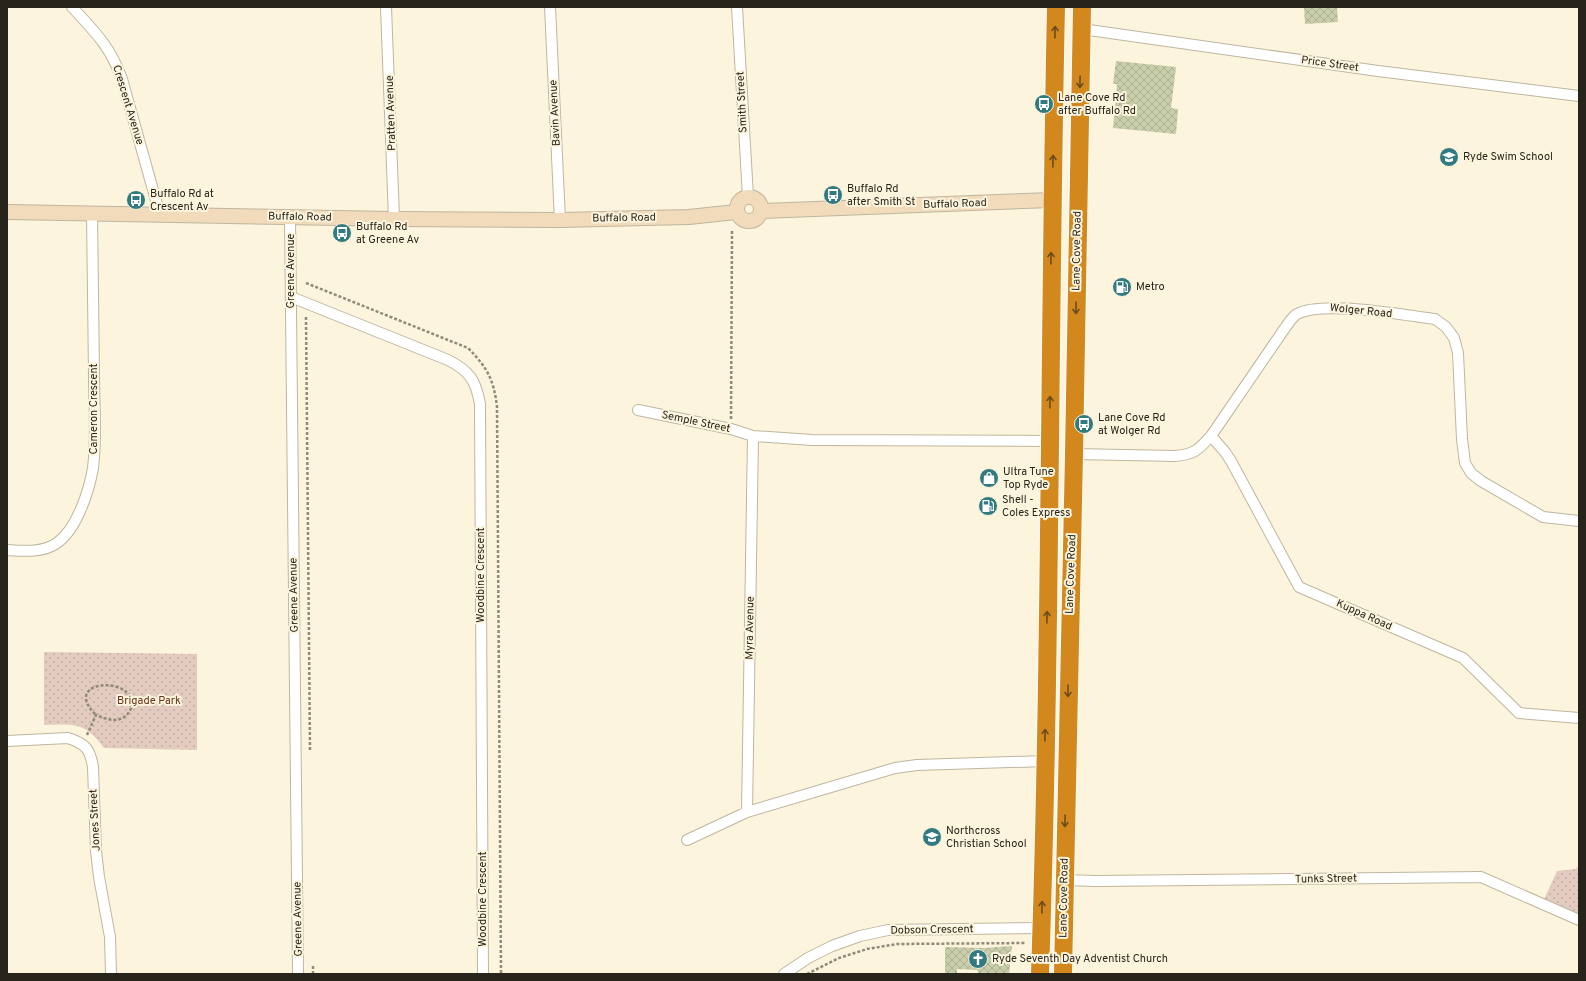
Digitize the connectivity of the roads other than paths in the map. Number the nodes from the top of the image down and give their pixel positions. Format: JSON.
{"nodes":[{"id":1,"x":72,"y":7,"type":"edge"},
{"id":2,"x":386,"y":7,"type":"edge"},
{"id":3,"x":550,"y":7,"type":"edge"},
{"id":4,"x":737,"y":7,"type":"edge"},
{"id":5,"x":1056,"y":7,"type":"edge"},
{"id":6,"x":1082,"y":7,"type":"edge"},
{"id":7,"x":1082,"y":29,"type":"junction"},
{"id":8,"x":1579,"y":96,"type":"edge"},
{"id":9,"x":748,"y":197,"type":"junction"},
{"id":10,"x":1077,"y":199,"type":"junction"},
{"id":11,"x":1052,"y":200,"type":"junction"},
{"id":12,"x":761,"y":211,"type":"junction"},
{"id":13,"x":7,"y":212,"type":"edge"},
{"id":14,"x":92,"y":212,"type":"junction"},
{"id":15,"x":736,"y":212,"type":"junction"},
{"id":16,"x":160,"y":215,"type":"junction"},
{"id":17,"x":290,"y":216,"type":"junction"},
{"id":18,"x":394,"y":219,"type":"junction"},
{"id":19,"x":560,"y":220,"type":"junction"},
{"id":20,"x":291,"y":297,"type":"junction"},
{"id":21,"x":638,"y":410,"type":"dead end"},
{"id":22,"x":753,"y":436,"type":"junction"},
{"id":23,"x":1211,"y":436,"type":"junction"},
{"id":24,"x":1050,"y":441,"type":"junction"},
{"id":25,"x":1074,"y":454,"type":"junction"},
{"id":26,"x":1579,"y":520,"type":"edge"},
{"id":27,"x":7,"y":550,"type":"edge"},
{"id":28,"x":1579,"y":718,"type":"edge"},
{"id":29,"x":7,"y":741,"type":"edge"},
{"id":30,"x":1045,"y":761,"type":"junction"},
{"id":31,"x":747,"y":812,"type":"junction"},
{"id":32,"x":687,"y":840,"type":"dead end"},
{"id":33,"x":1064,"y":880,"type":"junction"},
{"id":34,"x":1579,"y":920,"type":"edge"},
{"id":35,"x":1041,"y":928,"type":"junction"},
{"id":36,"x":111,"y":974,"type":"edge"},
{"id":37,"x":298,"y":974,"type":"edge"},
{"id":38,"x":483,"y":974,"type":"edge"},
{"id":39,"x":784,"y":974,"type":"edge"},
{"id":40,"x":1040,"y":974,"type":"edge"},
{"id":41,"x":1062,"y":974,"type":"edge"}],
"edges":[{"from":1,"to":16,"type":"street","name":"Crescent Avenue"},
{"from":2,"to":18,"type":"street","name":"Pratten Avenue"},
{"from":3,"to":19,"type":"street","name":"Bavin Avenue"},
{"from":4,"to":9,"type":"street","name":"Smith Street"},
{"from":11,"to":5,"type":"highway","name":"Lane Cove Road","one_way":true},
{"from":6,"to":7,"type":"highway","name":"Lane Cove Road"},
{"from":7,"to":8,"type":"street","name":"Price Street"},
{"from":7,"to":10,"type":"highway","name":"Lane Cove Road","one_way":true},
{"from":9,"to":12,"type":"street"},
{"from":9,"to":15,"type":"street"},
{"from":10,"to":11,"type":"highway","name":"Buffalo Road"},
{"from":10,"to":25,"type":"highway","name":"Lane Cove Road","one_way":true},
{"from":11,"to":12,"type":"street","name":"Buffalo Road"},
{"from":24,"to":11,"type":"highway","name":"Lane Cove Road","one_way":true},
{"from":12,"to":15,"type":"street"},
{"from":13,"to":14,"type":"street","name":"Buffalo Road"},
{"from":14,"to":16,"type":"street","name":"Buffalo Road"},
{"from":14,"to":27,"type":"street","name":"Cameron Crescent"},
{"from":15,"to":19,"type":"street","name":"Buffalo Road"},
{"from":16,"to":17,"type":"street","name":"Buffalo Road"},
{"from":17,"to":18,"type":"street","name":"Buffalo Road"},
{"from":17,"to":20,"type":"street","name":"Greene Avenue"},
{"from":18,"to":19,"type":"street","name":"Buffalo Road"},
{"from":20,"to":37,"type":"street","name":"Greene Avenue"},
{"from":20,"to":38,"type":"street","name":"Woodbine Crescent"},
{"from":21,"to":22,"type":"street","name":"Semple Street"},
{"from":22,"to":24,"type":"street"},
{"from":22,"to":31,"type":"street","name":"Myra Avenue"},
{"from":23,"to":25,"type":"street","name":"Wolger Road"},
{"from":23,"to":26,"type":"street","name":"Wolger Road"},
{"from":23,"to":28,"type":"street","name":"Kuppa Road"},
{"from":30,"to":24,"type":"highway","name":"Lane Cove Road","one_way":true},
{"from":25,"to":33,"type":"highway","name":"Lane Cove Road","one_way":true},
{"from":29,"to":36,"type":"street","name":"Jones Street"},
{"from":30,"to":31,"type":"street"},
{"from":35,"to":30,"type":"highway","name":"Lane Cove Road","one_way":true},
{"from":31,"to":32,"type":"street"},
{"from":33,"to":34,"type":"street","name":"Tunks Street"},
{"from":33,"to":41,"type":"highway","name":"Lane Cove Road"},
{"from":35,"to":39,"type":"street","name":"Dobson Crescent"},
{"from":35,"to":40,"type":"highway","name":"Lane Cove Road"}]}
